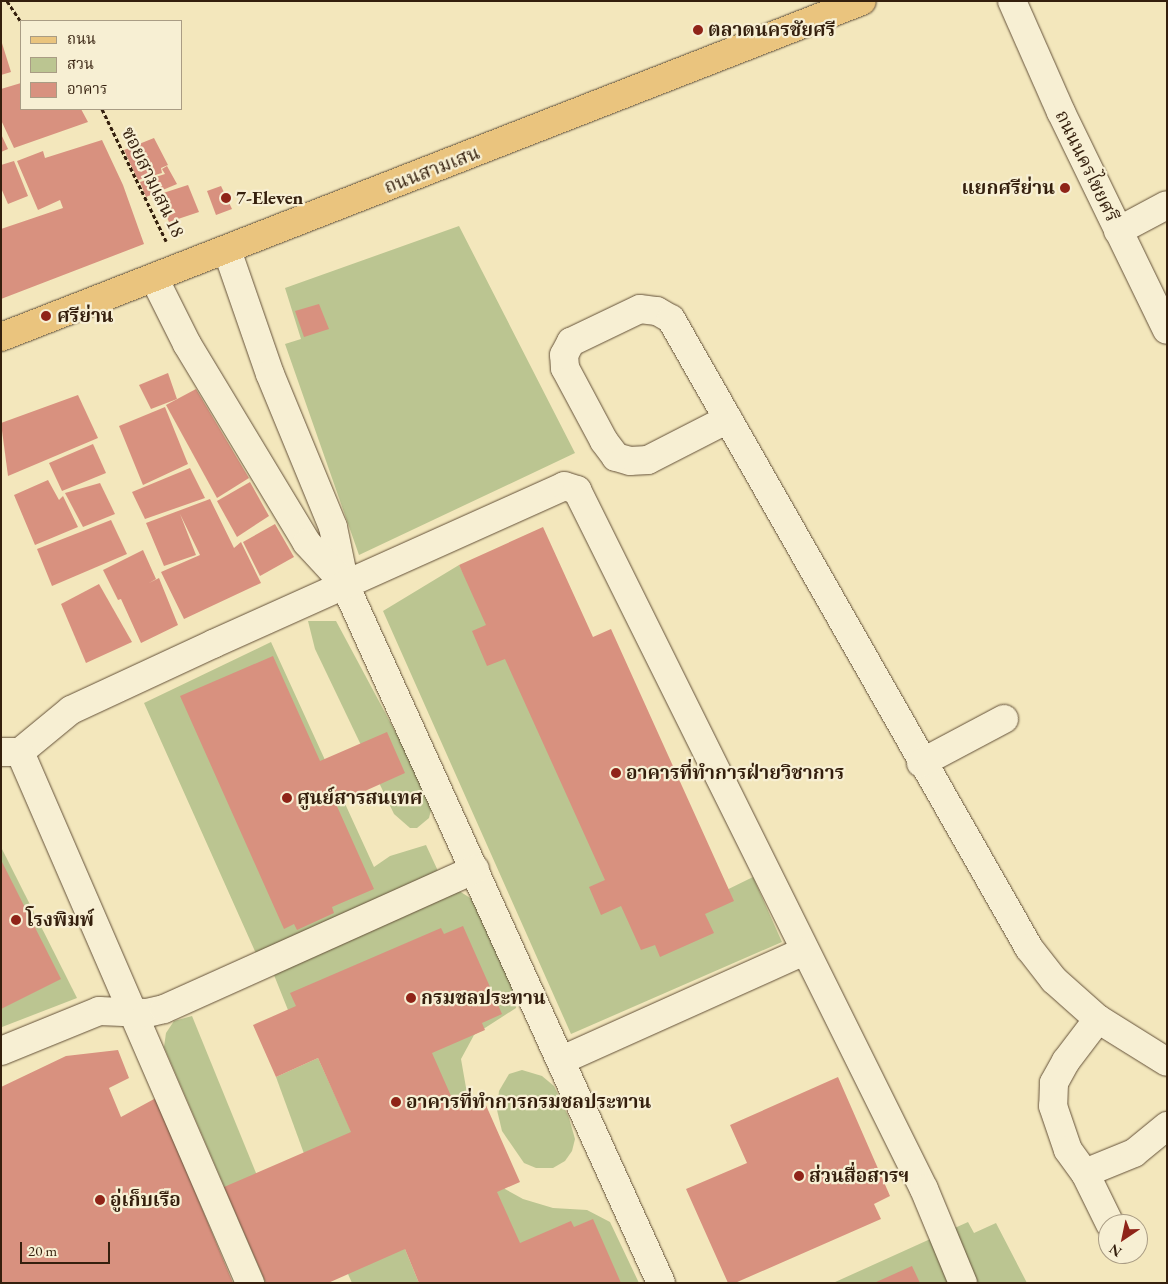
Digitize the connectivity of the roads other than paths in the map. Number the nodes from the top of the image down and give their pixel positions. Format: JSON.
{"nodes":[{"id":1,"x":862,"y":1,"type":"edge"},
{"id":2,"x":1012,"y":1,"type":"edge"},
{"id":3,"x":1167,"y":205,"type":"edge"},
{"id":4,"x":1118,"y":231,"type":"junction"},
{"id":5,"x":226,"y":250,"type":"junction"},
{"id":6,"x":154,"y":278,"type":"junction"},
{"id":7,"x":1167,"y":330,"type":"edge"},
{"id":8,"x":1,"y":337,"type":"edge"},
{"id":9,"x":728,"y":419,"type":"junction"},
{"id":10,"x":345,"y":585,"type":"junction"},
{"id":11,"x":1004,"y":719,"type":"dead end"},
{"id":12,"x":11,"y":752,"type":"edge"},
{"id":13,"x":922,"y":763,"type":"junction"},
{"id":14,"x":475,"y":869,"type":"junction"},
{"id":15,"x":805,"y":951,"type":"junction"},
{"id":16,"x":131,"y":1012,"type":"junction"},
{"id":17,"x":1098,"y":1019,"type":"junction"},
{"id":18,"x":1,"y":1051,"type":"edge"},
{"id":19,"x":562,"y":1060,"type":"junction"},
{"id":20,"x":1167,"y":1062,"type":"edge"},
{"id":21,"x":1167,"y":1126,"type":"edge"},
{"id":22,"x":1085,"y":1174,"type":"junction"},
{"id":23,"x":1105,"y":1214,"type":"edge"},
{"id":24,"x":250,"y":1283,"type":"edge"},
{"id":25,"x":661,"y":1283,"type":"edge"},
{"id":26,"x":964,"y":1283,"type":"edge"}],
"edges":[{"from":1,"to":5,"type":"main road","name":"ถนนสามเสน"},
{"from":2,"to":4,"type":"street","name":"ถนนนครไชยศรี"},
{"from":3,"to":4,"type":"street"},
{"from":4,"to":7,"type":"street","name":"ถนนนครไชยศรี"},
{"from":5,"to":6,"type":"main road","name":"ถนนสามเสน"},
{"from":5,"to":10,"type":"street"},
{"from":6,"to":8,"type":"main road","name":"ถนนสามเสน"},
{"from":6,"to":10,"type":"street"},
{"from":9,"to":9,"type":"street"},
{"from":9,"to":13,"type":"street"},
{"from":10,"to":12,"type":"street"},
{"from":10,"to":14,"type":"street"},
{"from":10,"to":15,"type":"street"},
{"from":11,"to":13,"type":"street"},
{"from":12,"to":16,"type":"street"},
{"from":13,"to":17,"type":"street"},
{"from":14,"to":16,"type":"street"},
{"from":14,"to":19,"type":"street"},
{"from":15,"to":19,"type":"street"},
{"from":15,"to":26,"type":"street"},
{"from":16,"to":18,"type":"street"},
{"from":16,"to":24,"type":"street"},
{"from":17,"to":20,"type":"street"},
{"from":17,"to":22,"type":"street"},
{"from":19,"to":25,"type":"street"},
{"from":21,"to":22,"type":"street"},
{"from":22,"to":23,"type":"street"}]}
